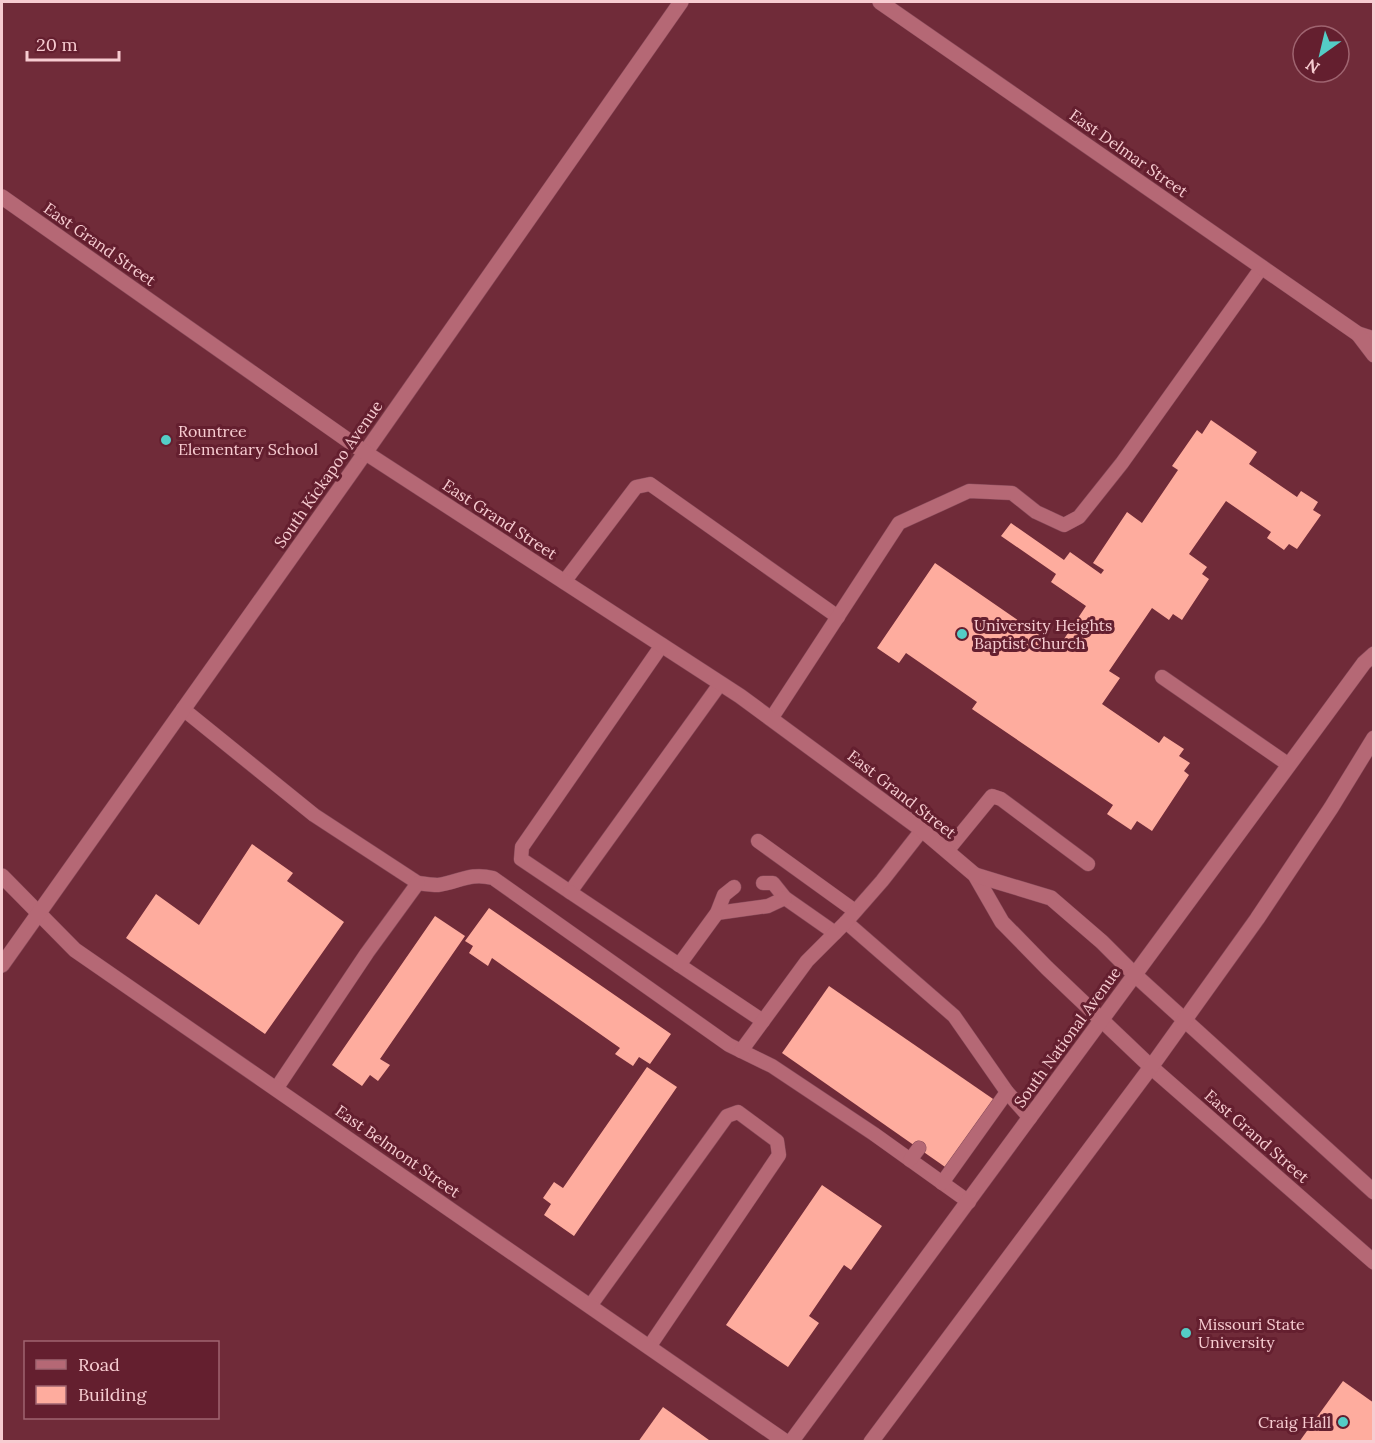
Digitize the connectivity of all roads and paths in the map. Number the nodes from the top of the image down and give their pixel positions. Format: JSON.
{"nodes":[{"id":1,"x":681,"y":2,"type":"edge"},
{"id":2,"x":880,"y":2,"type":"edge"},
{"id":3,"x":2,"y":197,"type":"edge"},
{"id":4,"x":1262,"y":267,"type":"junction"},
{"id":5,"x":1358,"y":334,"type":"junction"},
{"id":6,"x":1374,"y":339,"type":"edge"},
{"id":7,"x":1374,"y":355,"type":"edge"},
{"id":8,"x":366,"y":453,"type":"junction"},
{"id":9,"x":564,"y":582,"type":"junction"},
{"id":10,"x":838,"y":617,"type":"junction"},
{"id":11,"x":662,"y":645,"type":"junction"},
{"id":12,"x":1374,"y":654,"type":"edge"},
{"id":13,"x":1162,"y":677,"type":"dead end"},
{"id":14,"x":720,"y":684,"type":"junction"},
{"id":15,"x":183,"y":710,"type":"junction"},
{"id":16,"x":771,"y":718,"type":"junction"},
{"id":17,"x":1374,"y":738,"type":"edge"},
{"id":18,"x":1289,"y":765,"type":"junction"},
{"id":19,"x":922,"y":830,"type":"junction"},
{"id":20,"x":758,"y":841,"type":"dead end"},
{"id":21,"x":947,"y":851,"type":"junction"},
{"id":22,"x":1088,"y":864,"type":"dead end"},
{"id":23,"x":975,"y":875,"type":"junction"},
{"id":24,"x":2,"y":876,"type":"edge"},
{"id":25,"x":418,"y":883,"type":"junction"},
{"id":26,"x":763,"y":883,"type":"dead end"},
{"id":27,"x":734,"y":887,"type":"dead end"},
{"id":28,"x":570,"y":892,"type":"junction"},
{"id":29,"x":785,"y":898,"type":"junction"},
{"id":30,"x":38,"y":913,"type":"junction"},
{"id":31,"x":717,"y":913,"type":"junction"},
{"id":32,"x":850,"y":917,"type":"junction"},
{"id":33,"x":835,"y":933,"type":"junction"},
{"id":34,"x":2,"y":965,"type":"edge"},
{"id":35,"x":679,"y":965,"type":"junction"},
{"id":36,"x":1135,"y":975,"type":"junction"},
{"id":37,"x":1102,"y":1020,"type":"junction"},
{"id":38,"x":1185,"y":1020,"type":"junction"},
{"id":39,"x":764,"y":1021,"type":"junction"},
{"id":40,"x":741,"y":1051,"type":"junction"},
{"id":41,"x":1151,"y":1067,"type":"junction"},
{"id":42,"x":276,"y":1089,"type":"junction"},
{"id":43,"x":1006,"y":1092,"type":"junction"},
{"id":44,"x":1030,"y":1118,"type":"junction"},
{"id":45,"x":919,"y":1148,"type":"dead end"},
{"id":46,"x":910,"y":1160,"type":"junction"},
{"id":47,"x":942,"y":1183,"type":"junction"},
{"id":48,"x":1374,"y":1192,"type":"edge"},
{"id":49,"x":969,"y":1202,"type":"junction"},
{"id":50,"x":1374,"y":1262,"type":"edge"},
{"id":51,"x":590,"y":1306,"type":"junction"},
{"id":52,"x":649,"y":1347,"type":"junction"},
{"id":53,"x":786,"y":1442,"type":"edge"},
{"id":54,"x":791,"y":1442,"type":"edge"},
{"id":55,"x":870,"y":1442,"type":"edge"}],
"edges":[{"from":1,"to":8,"type":"main road","name":"South Kickapoo Avenue"},
{"from":2,"to":4,"type":"main road","name":"East Delmar Street"},
{"from":3,"to":8,"type":"main road","name":"East Grand Street"},
{"from":4,"to":5,"type":"main road","name":"East Delmar Street"},
{"from":4,"to":10,"type":"lane"},
{"from":5,"to":6,"type":"main road","name":"East Delmar Street"},
{"from":5,"to":7,"type":"main road","name":"East Delmar Street"},
{"from":8,"to":9,"type":"main road","name":"East Grand Street"},
{"from":8,"to":15,"type":"main road","name":"South Kickapoo Avenue"},
{"from":9,"to":10,"type":"lane"},
{"from":9,"to":11,"type":"main road","name":"East Grand Street"},
{"from":10,"to":16,"type":"lane"},
{"from":11,"to":14,"type":"main road","name":"East Grand Street"},
{"from":11,"to":28,"type":"lane"},
{"from":12,"to":18,"type":"main road","name":"South National Avenue"},
{"from":13,"to":18,"type":"lane"},
{"from":14,"to":16,"type":"main road","name":"East Grand Street"},
{"from":14,"to":28,"type":"lane"},
{"from":15,"to":25,"type":"lane"},
{"from":15,"to":30,"type":"main road","name":"South Kickapoo Avenue"},
{"from":16,"to":19,"type":"main road","name":"East Grand Street"},
{"from":17,"to":38,"type":"main road"},
{"from":18,"to":36,"type":"main road","name":"South National Avenue"},
{"from":19,"to":21,"type":"main road","name":"East Grand Street"},
{"from":19,"to":32,"type":"lane"},
{"from":20,"to":32,"type":"lane"},
{"from":21,"to":22,"type":"lane"},
{"from":21,"to":23,"type":"main road","name":"East Grand Street"},
{"from":23,"to":36,"type":"main road","name":"East Grand Street"},
{"from":23,"to":37,"type":"main road","name":"East Grand Street"},
{"from":24,"to":30,"type":"main road","name":"East Belmont Street"},
{"from":25,"to":40,"type":"lane"},
{"from":25,"to":42,"type":"lane"},
{"from":26,"to":29,"type":"lane"},
{"from":27,"to":31,"type":"lane"},
{"from":28,"to":35,"type":"lane"},
{"from":29,"to":31,"type":"lane"},
{"from":29,"to":33,"type":"lane"},
{"from":30,"to":34,"type":"main road","name":"South Kickapoo Avenue"},
{"from":30,"to":42,"type":"main road","name":"East Belmont Street"},
{"from":31,"to":35,"type":"lane"},
{"from":32,"to":33,"type":"lane"},
{"from":32,"to":43,"type":"lane"},
{"from":33,"to":39,"type":"lane"},
{"from":35,"to":39,"type":"lane"},
{"from":36,"to":37,"type":"main road","name":"South National Avenue"},
{"from":36,"to":38,"type":"main road","name":"East Grand Street"},
{"from":37,"to":41,"type":"main road","name":"East Grand Street"},
{"from":37,"to":44,"type":"main road","name":"South National Avenue"},
{"from":38,"to":41,"type":"main road"},
{"from":38,"to":48,"type":"main road","name":"East Grand Street"},
{"from":39,"to":40,"type":"lane"},
{"from":40,"to":46,"type":"lane"},
{"from":41,"to":50,"type":"main road","name":"East Grand Street"},
{"from":41,"to":55,"type":"main road"},
{"from":42,"to":51,"type":"main road","name":"East Belmont Street"},
{"from":43,"to":44,"type":"lane"},
{"from":43,"to":47,"type":"lane"},
{"from":44,"to":49,"type":"main road","name":"South National Avenue"},
{"from":45,"to":46,"type":"lane"},
{"from":46,"to":47,"type":"lane"},
{"from":47,"to":49,"type":"lane"},
{"from":49,"to":54,"type":"main road","name":"South National Avenue"},
{"from":51,"to":52,"type":"main road","name":"East Belmont Street"},
{"from":51,"to":52,"type":"lane"},
{"from":52,"to":53,"type":"main road","name":"East Belmont Street"}]}
